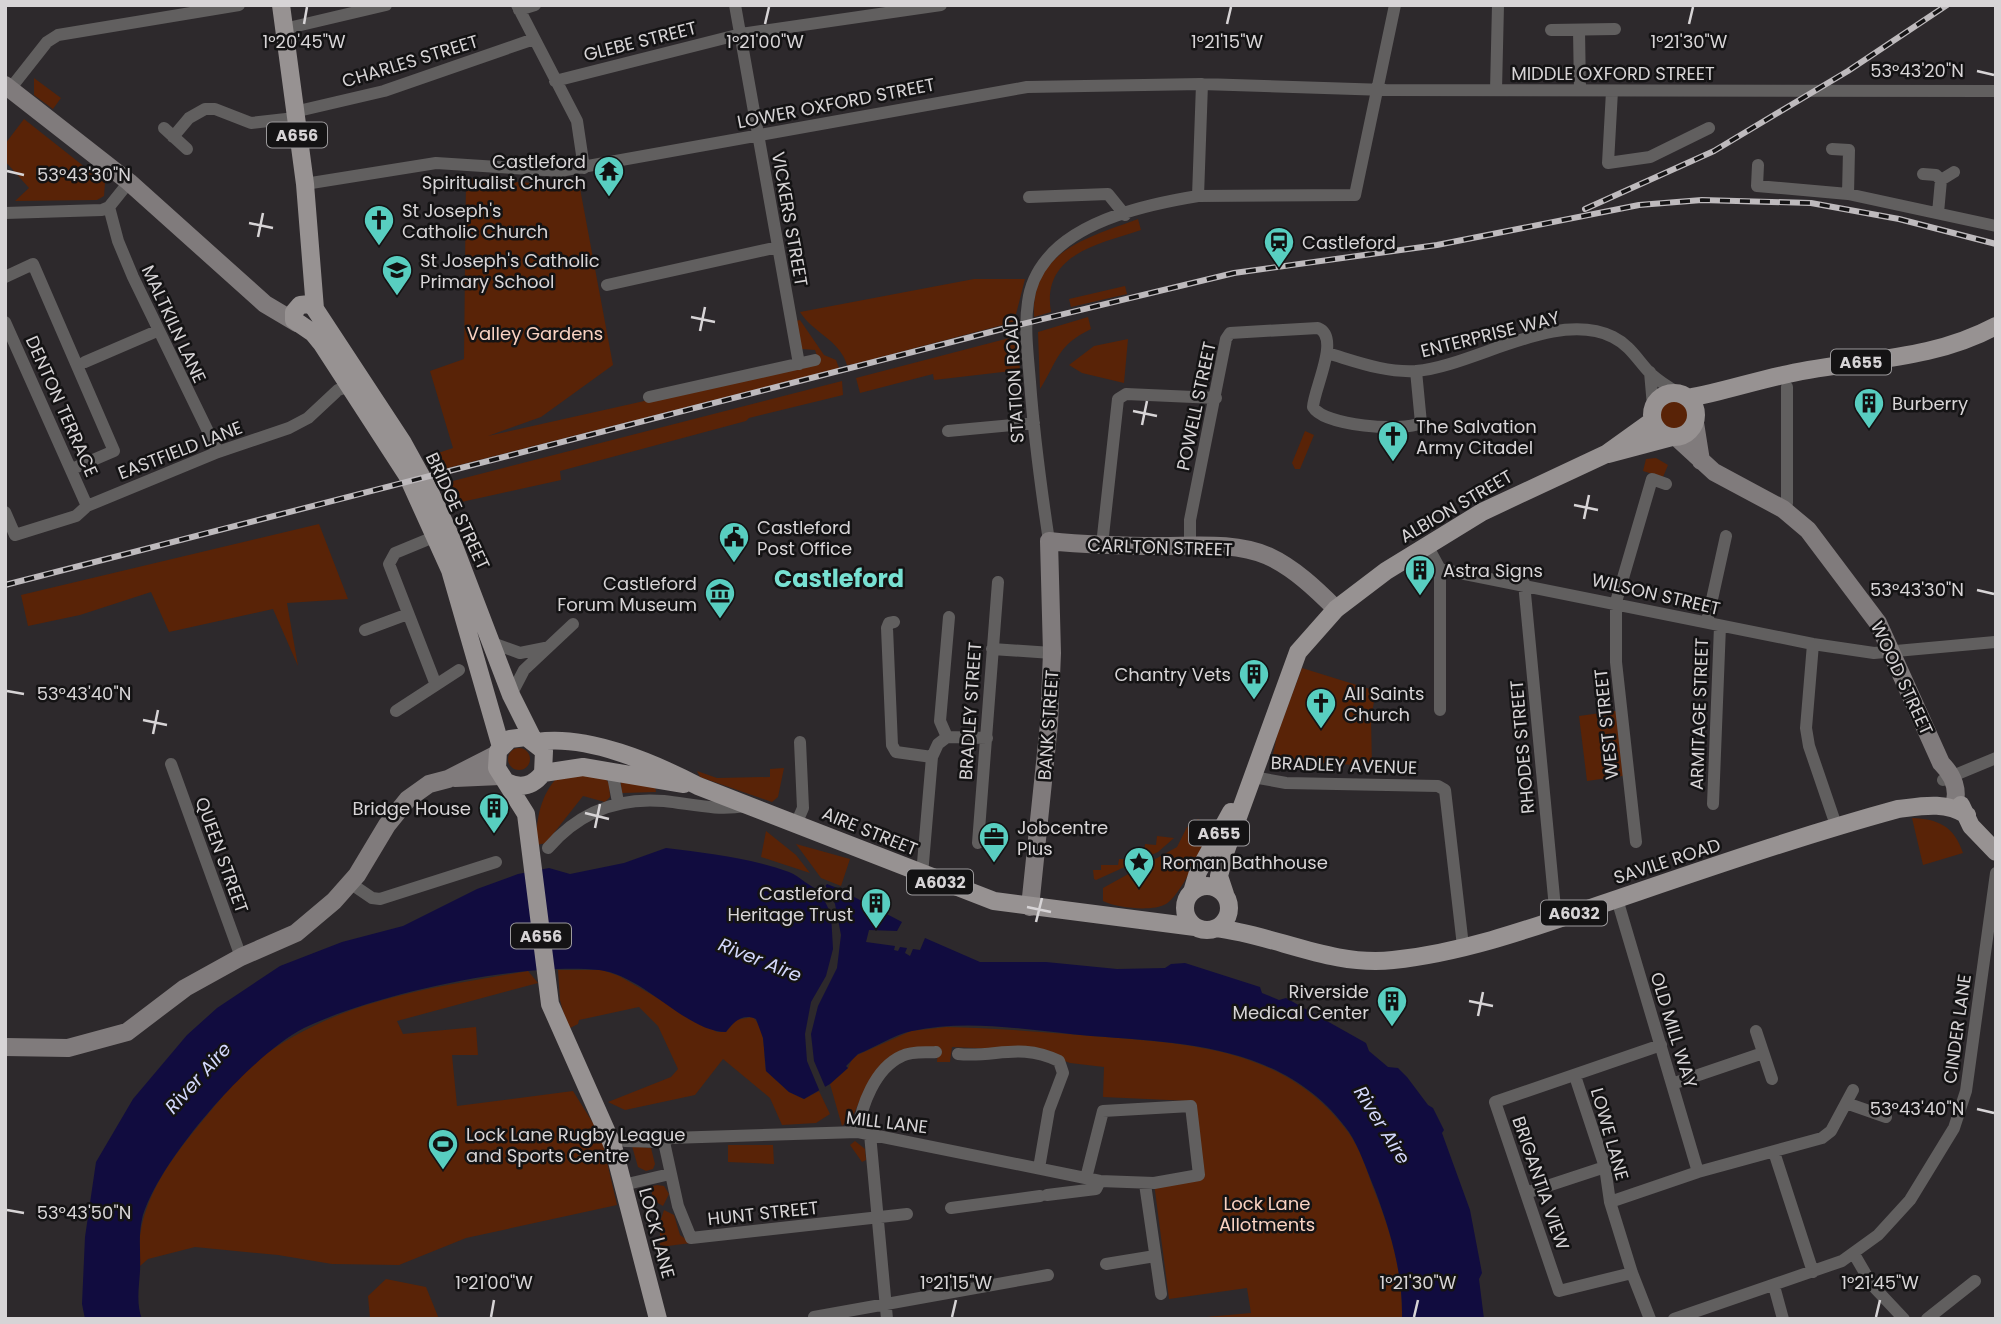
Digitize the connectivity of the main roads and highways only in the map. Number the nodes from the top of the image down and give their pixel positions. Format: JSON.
{"nodes":[{"id":1,"x":281,"y":5,"type":"edge"},
{"id":2,"x":1996,"y":326,"type":"edge"},
{"id":3,"x":356,"y":379,"type":"junction"},
{"id":4,"x":1724,"y":392,"type":"junction"},
{"id":5,"x":1683,"y":395,"type":"junction"},
{"id":6,"x":1653,"y":413,"type":"junction"},
{"id":7,"x":1695,"y":421,"type":"junction"},
{"id":8,"x":1674,"y":437,"type":"junction"},
{"id":9,"x":1606,"y":454,"type":"junction"},
{"id":10,"x":535,"y":741,"type":"junction"},
{"id":11,"x":499,"y":751,"type":"junction"},
{"id":12,"x":1253,"y":776,"type":"junction"},
{"id":13,"x":541,"y":777,"type":"junction"},
{"id":14,"x":670,"y":777,"type":"junction"},
{"id":15,"x":503,"y":779,"type":"junction"},
{"id":16,"x":526,"y":814,"type":"junction"},
{"id":17,"x":1996,"y":852,"type":"edge"},
{"id":18,"x":1188,"y":898,"type":"junction"},
{"id":19,"x":1227,"y":900,"type":"junction"},
{"id":20,"x":1162,"y":924,"type":"junction"},
{"id":21,"x":1195,"y":927,"type":"junction"},
{"id":22,"x":1216,"y":928,"type":"junction"},
{"id":23,"x":1243,"y":931,"type":"junction"},
{"id":24,"x":658,"y":1319,"type":"edge"}],
"edges":[{"from":1,"to":3,"type":"main road","name":"BRIDGE STREET","number":"A656"},
{"from":2,"to":4,"type":"main road","number":"A655"},
{"from":3,"to":10,"type":"main road","name":"BRIDGE STREET","number":"A656"},
{"from":3,"to":11,"type":"main road","name":"BRIDGE STREET","number":"A656"},
{"from":4,"to":5,"type":"main road","number":"A655"},
{"from":4,"to":7,"type":"main road","number":"A655"},
{"from":5,"to":6,"type":"main road"},
{"from":5,"to":7,"type":"main road"},
{"from":6,"to":8,"type":"main road"},
{"from":6,"to":9,"type":"main road","name":"ALBION STREET","number":"A655"},
{"from":7,"to":8,"type":"main road"},
{"from":8,"to":9,"type":"main road","name":"ALBION STREET","number":"A655"},
{"from":9,"to":12,"type":"main road","name":"ALBION STREET","number":"A655"},
{"from":10,"to":11,"type":"main road"},
{"from":10,"to":13,"type":"main road","number":"A656"},
{"from":10,"to":14,"type":"main road","name":"AIRE STREET","number":"A6032"},
{"from":11,"to":15,"type":"main road","number":"A656"},
{"from":12,"to":18,"type":"main road","number":"A655"},
{"from":12,"to":19,"type":"main road","number":"A655"},
{"from":13,"to":14,"type":"main road","name":"AIRE STREET","number":"A6032"},
{"from":13,"to":15,"type":"main road"},
{"from":13,"to":16,"type":"main road","number":"A656"},
{"from":14,"to":20,"type":"main road","name":"AIRE STREET","number":"A6032"},
{"from":15,"to":16,"type":"main road","number":"A656"},
{"from":16,"to":24,"type":"main road","name":"LOCK LANE","number":"A656"},
{"from":17,"to":23,"type":"main road","name":"SAVILE ROAD","number":"A6032"},
{"from":18,"to":19,"type":"main road"},
{"from":18,"to":20,"type":"main road"},
{"from":18,"to":21,"type":"main road"},
{"from":19,"to":22,"type":"main road"},
{"from":19,"to":23,"type":"main road"},
{"from":20,"to":21,"type":"main road","number":"A6032"},
{"from":21,"to":22,"type":"main road","number":"A6032"},
{"from":22,"to":23,"type":"main road","name":"SAVILE ROAD","number":"A6032"}]}
